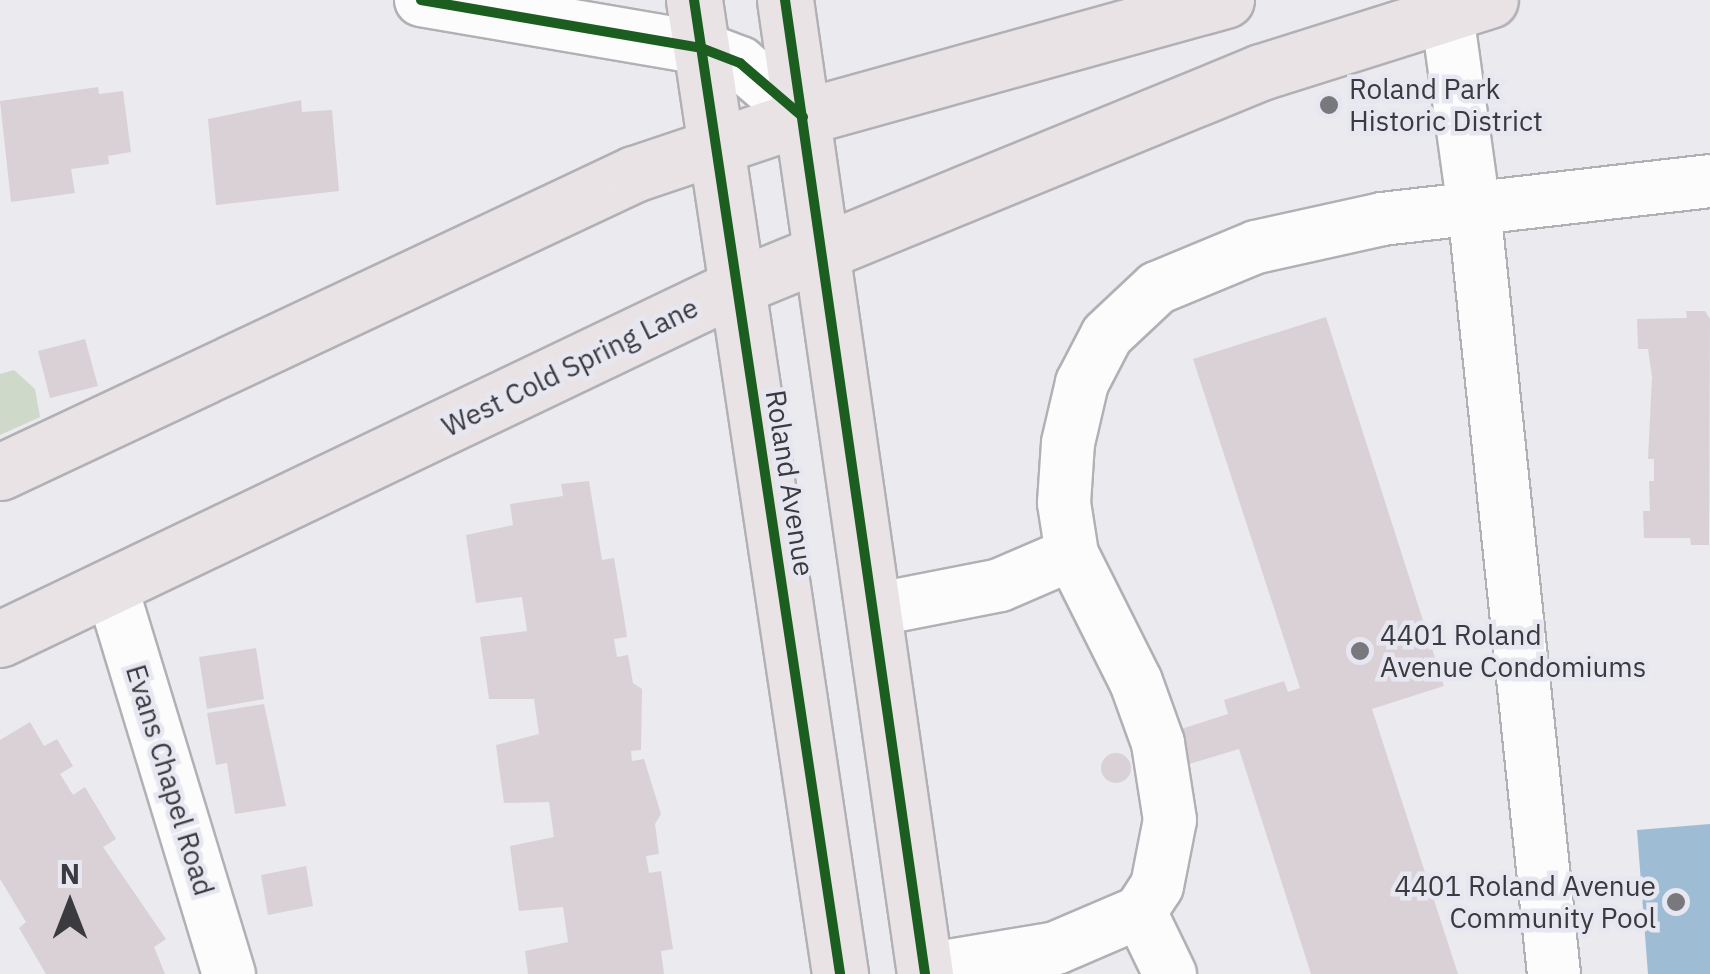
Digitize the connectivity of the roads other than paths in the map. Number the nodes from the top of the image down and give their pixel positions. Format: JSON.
{"nodes":[{"id":1,"x":421,"y":0,"type":"edge"},
{"id":2,"x":786,"y":0,"type":"edge"},
{"id":3,"x":1226,"y":0,"type":"edge"},
{"id":4,"x":1469,"y":7,"type":"edge"},
{"id":5,"x":698,"y":24,"type":"edge"},
{"id":6,"x":803,"y":118,"type":"junction"},
{"id":7,"x":715,"y":146,"type":"junction"},
{"id":8,"x":1710,"y":181,"type":"edge"},
{"id":9,"x":1474,"y":208,"type":"junction"},
{"id":10,"x":822,"y":254,"type":"junction"},
{"id":11,"x":734,"y":288,"type":"junction"},
{"id":12,"x":0,"y":472,"type":"edge"},
{"id":13,"x":1072,"y":554,"type":"junction"},
{"id":14,"x":111,"y":586,"type":"junction"},
{"id":15,"x":874,"y":610,"type":"junction"},
{"id":16,"x":0,"y":639,"type":"edge"},
{"id":17,"x":1140,"y":912,"type":"junction"},
{"id":18,"x":925,"y":972,"type":"edge"},
{"id":19,"x":230,"y":974,"type":"edge"},
{"id":20,"x":840,"y":974,"type":"edge"},
{"id":21,"x":1170,"y":974,"type":"edge"},
{"id":22,"x":1554,"y":974,"type":"edge"}],
"edges":[{"from":1,"to":5,"type":"street"},
{"from":2,"to":6,"type":"main road"},
{"from":3,"to":6,"type":"main road"},
{"from":4,"to":9,"type":"street"},
{"from":4,"to":10,"type":"main road","name":"West Cold Spring Lane"},
{"from":5,"to":6,"type":"street"},
{"from":5,"to":7,"type":"main road","name":"Roland Avenue"},
{"from":6,"to":7,"type":"main road"},
{"from":6,"to":10,"type":"main road"},
{"from":7,"to":11,"type":"main road","name":"Roland Avenue"},
{"from":7,"to":12,"type":"main road"},
{"from":8,"to":9,"type":"street"},
{"from":9,"to":13,"type":"street"},
{"from":9,"to":22,"type":"street"},
{"from":10,"to":11,"type":"main road","name":"West Cold Spring Lane"},
{"from":10,"to":15,"type":"main road"},
{"from":11,"to":14,"type":"main road","name":"West Cold Spring Lane"},
{"from":11,"to":20,"type":"main road","name":"Roland Avenue"},
{"from":13,"to":15,"type":"street"},
{"from":13,"to":17,"type":"street"},
{"from":14,"to":16,"type":"main road","name":"West Cold Spring Lane"},
{"from":14,"to":19,"type":"street","name":"Evans Chapel Road"},
{"from":15,"to":18,"type":"main road"},
{"from":17,"to":18,"type":"street"},
{"from":17,"to":21,"type":"street"}]}
